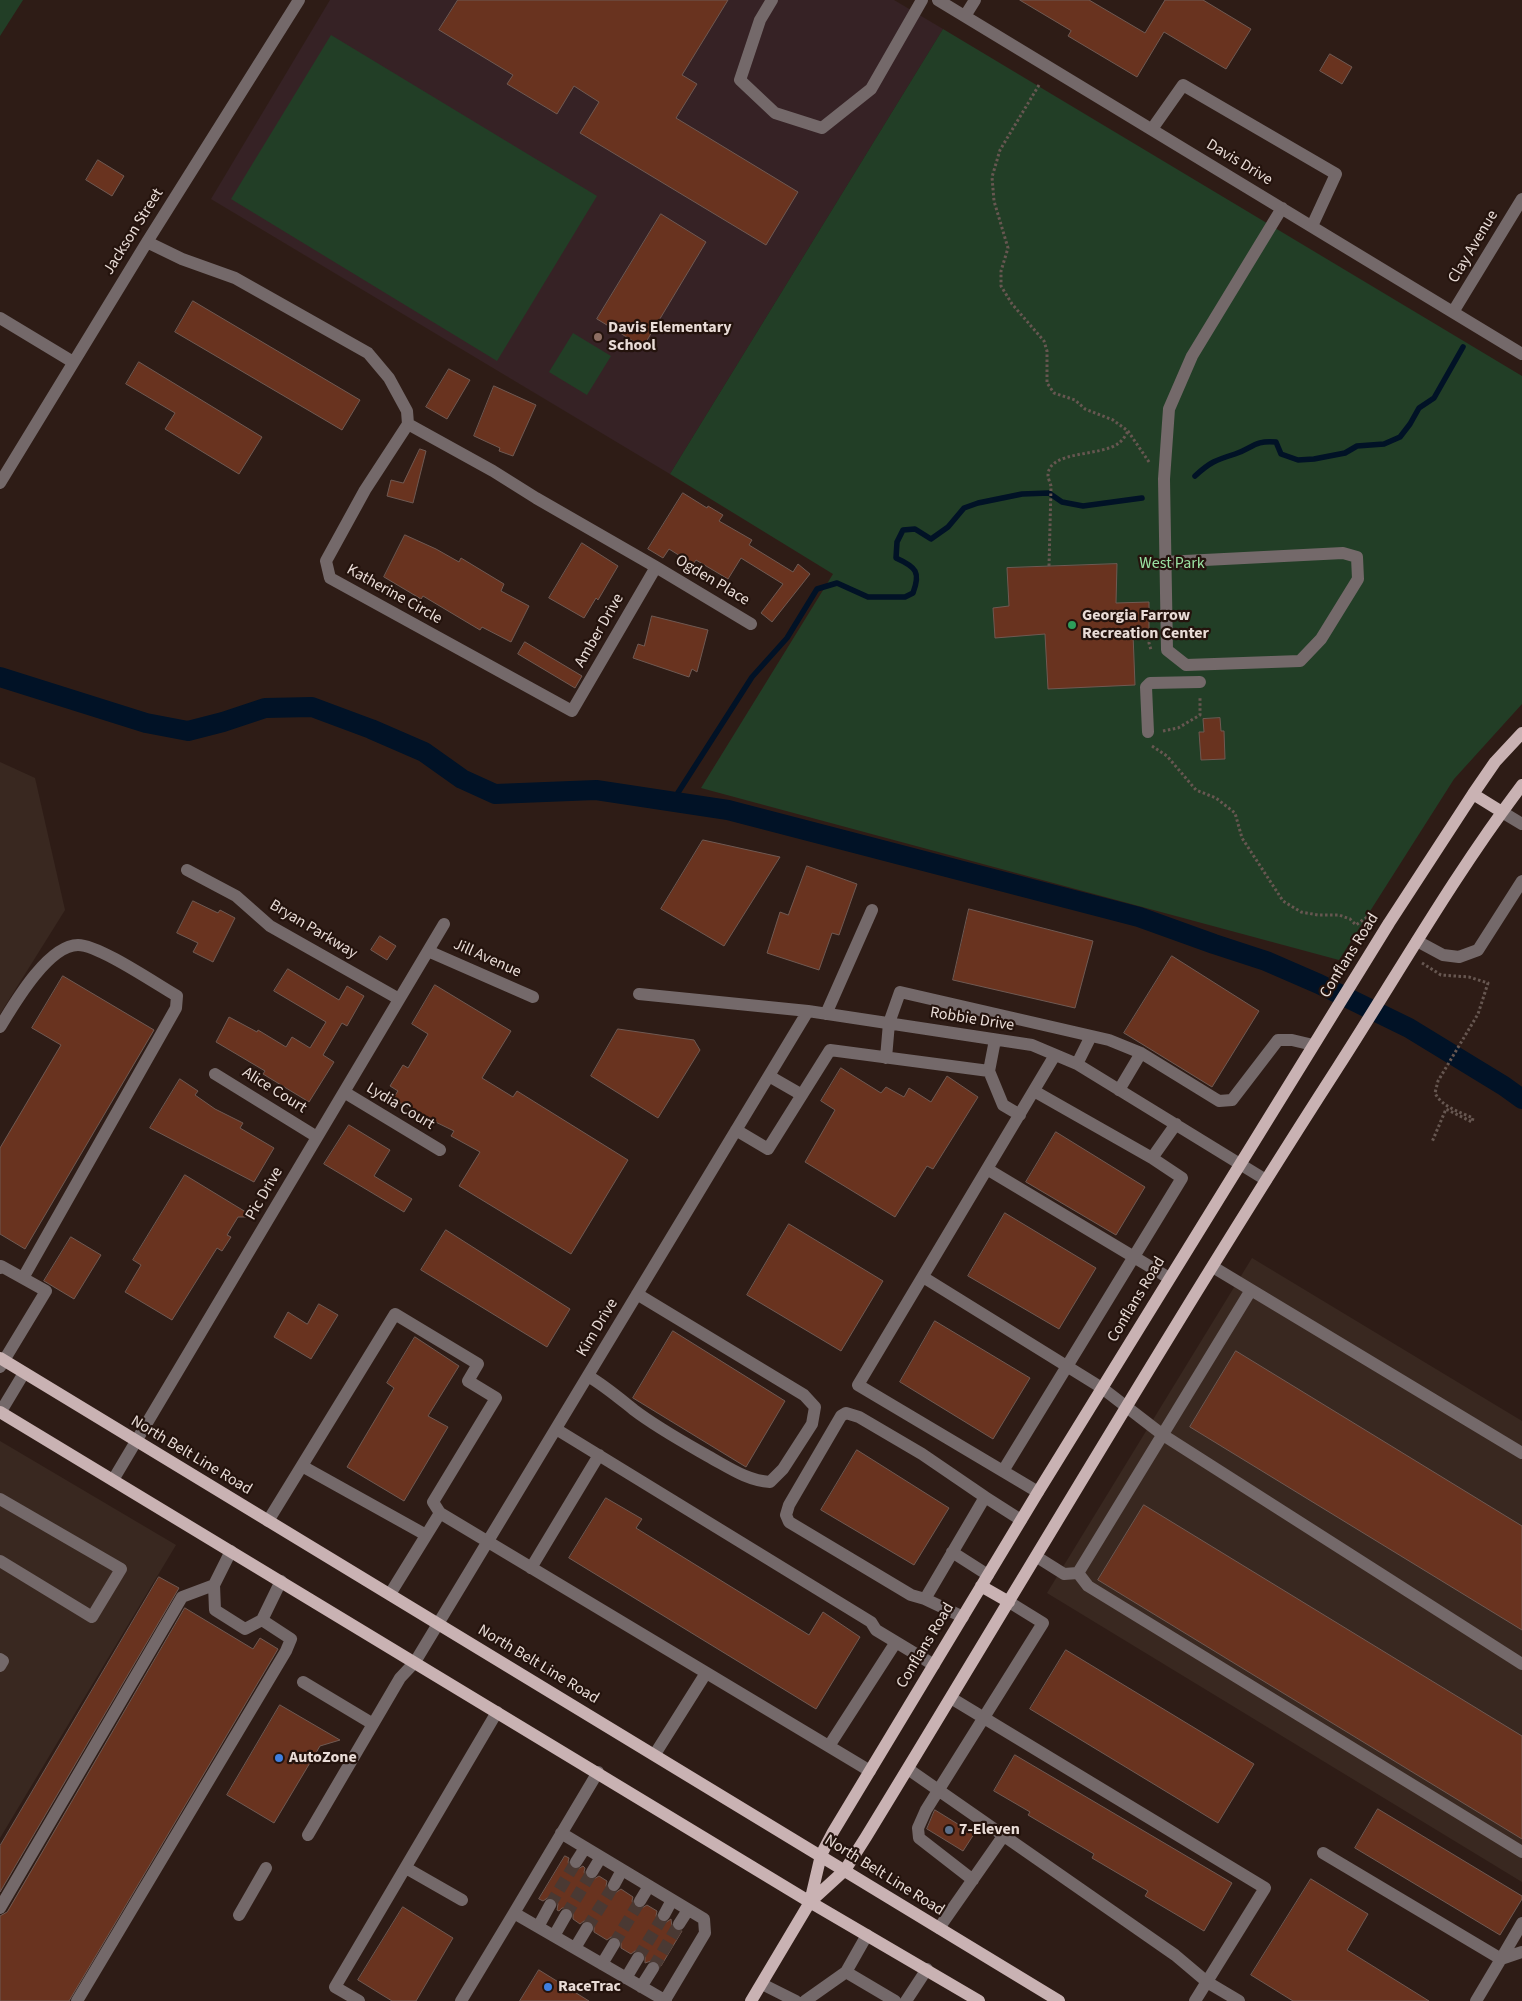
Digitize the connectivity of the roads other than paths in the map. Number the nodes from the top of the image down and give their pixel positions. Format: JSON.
{"nodes":[{"id":1,"x":299,"y":0,"type":"edge"},
{"id":2,"x":772,"y":0,"type":"edge"},
{"id":3,"x":922,"y":0,"type":"edge"},
{"id":4,"x":938,"y":0,"type":"edge"},
{"id":5,"x":975,"y":0,"type":"edge"},
{"id":6,"x":965,"y":16,"type":"junction"},
{"id":7,"x":1152,"y":130,"type":"junction"},
{"id":8,"x":1522,"y":199,"type":"edge"},
{"id":9,"x":1282,"y":208,"type":"junction"},
{"id":10,"x":1312,"y":226,"type":"junction"},
{"id":11,"x":147,"y":242,"type":"junction"},
{"id":12,"x":1453,"y":312,"type":"junction"},
{"id":13,"x":0,"y":318,"type":"edge"},
{"id":14,"x":1522,"y":354,"type":"edge"},
{"id":15,"x":73,"y":362,"type":"junction"},
{"id":16,"x":408,"y":424,"type":"junction"},
{"id":17,"x":0,"y":483,"type":"edge"},
{"id":18,"x":1165,"y":562,"type":"junction"},
{"id":19,"x":656,"y":567,"type":"junction"},
{"id":20,"x":750,"y":624,"type":"dead end"},
{"id":21,"x":1200,"y":682,"type":"road end"},
{"id":22,"x":572,"y":712,"type":"joint"},
{"id":23,"x":1148,"y":732,"type":"road end"},
{"id":24,"x":1522,"y":732,"type":"edge"},
{"id":25,"x":1522,"y":785,"type":"edge"},
{"id":26,"x":1473,"y":794,"type":"junction"},
{"id":27,"x":1502,"y":812,"type":"junction"},
{"id":28,"x":1522,"y":824,"type":"edge"},
{"id":29,"x":187,"y":870,"type":"dead end"},
{"id":30,"x":1522,"y":881,"type":"edge"},
{"id":31,"x":872,"y":910,"type":"dead end"},
{"id":32,"x":444,"y":924,"type":"dead end"},
{"id":33,"x":1417,"y":941,"type":"junction"},
{"id":34,"x":428,"y":951,"type":"junction"},
{"id":35,"x":639,"y":994,"type":"dead end"},
{"id":36,"x":532,"y":997,"type":"dead end"},
{"id":37,"x":399,"y":999,"type":"junction"},
{"id":38,"x":808,"y":1011,"type":"junction"},
{"id":39,"x":826,"y":1014,"type":"junction"},
{"id":40,"x":889,"y":1023,"type":"junction"},
{"id":41,"x":0,"y":1027,"type":"edge"},
{"id":42,"x":1091,"y":1036,"type":"junction"},
{"id":43,"x":995,"y":1040,"type":"junction"},
{"id":44,"x":1313,"y":1045,"type":"junction"},
{"id":45,"x":1141,"y":1053,"type":"junction"},
{"id":46,"x":1055,"y":1055,"type":"junction"},
{"id":47,"x":886,"y":1058,"type":"junction"},
{"id":48,"x":1077,"y":1064,"type":"junction"},
{"id":49,"x":989,"y":1072,"type":"junction"},
{"id":50,"x":215,"y":1074,"type":"dead end"},
{"id":51,"x":769,"y":1076,"type":"junction"},
{"id":52,"x":1119,"y":1090,"type":"junction"},
{"id":53,"x":1034,"y":1091,"type":"junction"},
{"id":54,"x":344,"y":1092,"type":"junction"},
{"id":55,"x":802,"y":1095,"type":"junction"},
{"id":56,"x":1020,"y":1115,"type":"junction"},
{"id":57,"x":1176,"y":1124,"type":"junction"},
{"id":58,"x":736,"y":1130,"type":"junction"},
{"id":59,"x":316,"y":1136,"type":"junction"},
{"id":60,"x":440,"y":1150,"type":"dead end"},
{"id":61,"x":1152,"y":1158,"type":"junction"},
{"id":62,"x":1240,"y":1163,"type":"junction"},
{"id":63,"x":987,"y":1169,"type":"junction"},
{"id":64,"x":1266,"y":1180,"type":"junction"},
{"id":65,"x":1134,"y":1257,"type":"junction"},
{"id":66,"x":0,"y":1268,"type":"edge"},
{"id":67,"x":1213,"y":1268,"type":"junction"},
{"id":68,"x":922,"y":1277,"type":"junction"},
{"id":69,"x":23,"y":1278,"type":"junction"},
{"id":70,"x":1170,"y":1278,"type":"junction"},
{"id":71,"x":1251,"y":1290,"type":"junction"},
{"id":72,"x":637,"y":1294,"type":"junction"},
{"id":73,"x":1,"y":1362,"type":"edge"},
{"id":74,"x":1068,"y":1366,"type":"junction"},
{"id":75,"x":24,"y":1373,"type":"junction"},
{"id":76,"x":588,"y":1376,"type":"junction"},
{"id":77,"x":1102,"y":1388,"type":"junction"},
{"id":78,"x":1127,"y":1407,"type":"junction"},
{"id":79,"x":0,"y":1412,"type":"edge"},
{"id":80,"x":556,"y":1429,"type":"junction"},
{"id":81,"x":1163,"y":1435,"type":"junction"},
{"id":82,"x":136,"y":1441,"type":"junction"},
{"id":83,"x":1522,"y":1454,"type":"edge"},
{"id":84,"x":599,"y":1455,"type":"junction"},
{"id":85,"x":302,"y":1466,"type":"junction"},
{"id":86,"x":1004,"y":1472,"type":"junction"},
{"id":87,"x":113,"y":1480,"type":"junction"},
{"id":88,"x":1038,"y":1492,"type":"junction"},
{"id":89,"x":986,"y":1497,"type":"junction"},
{"id":90,"x":0,"y":1498,"type":"edge"},
{"id":91,"x":440,"y":1513,"type":"junction"},
{"id":92,"x":1021,"y":1520,"type":"junction"},
{"id":93,"x":268,"y":1521,"type":"junction"},
{"id":94,"x":426,"y":1535,"type":"junction"},
{"id":95,"x":488,"y":1542,"type":"junction"},
{"id":96,"x":231,"y":1551,"type":"junction"},
{"id":97,"x":952,"y":1552,"type":"junction"},
{"id":98,"x":1036,"y":1557,"type":"junction"},
{"id":99,"x":0,"y":1561,"type":"edge"},
{"id":100,"x":531,"y":1568,"type":"junction"},
{"id":101,"x":1078,"y":1573,"type":"junction"},
{"id":102,"x":281,"y":1581,"type":"junction"},
{"id":103,"x":985,"y":1581,"type":"junction"},
{"id":104,"x":214,"y":1585,"type":"junction"},
{"id":105,"x":390,"y":1594,"type":"junction"},
{"id":106,"x":925,"y":1599,"type":"junction"},
{"id":107,"x":1009,"y":1602,"type":"junction"},
{"id":108,"x":963,"y":1617,"type":"junction"},
{"id":109,"x":262,"y":1620,"type":"junction"},
{"id":110,"x":438,"y":1624,"type":"junction"},
{"id":111,"x":896,"y":1642,"type":"junction"},
{"id":112,"x":0,"y":1659,"type":"edge"},
{"id":113,"x":415,"y":1662,"type":"junction"},
{"id":114,"x":1522,"y":1664,"type":"edge"},
{"id":115,"x":934,"y":1665,"type":"junction"},
{"id":116,"x":0,"y":1666,"type":"edge"},
{"id":117,"x":706,"y":1673,"type":"junction"},
{"id":118,"x":303,"y":1682,"type":"dead end"},
{"id":119,"x":951,"y":1698,"type":"junction"},
{"id":120,"x":497,"y":1712,"type":"junction"},
{"id":121,"x":983,"y":1718,"type":"junction"},
{"id":122,"x":373,"y":1724,"type":"junction"},
{"id":123,"x":829,"y":1746,"type":"junction"},
{"id":124,"x":654,"y":1754,"type":"junction"},
{"id":125,"x":908,"y":1768,"type":"junction"},
{"id":126,"x":870,"y":1771,"type":"junction"},
{"id":127,"x":598,"y":1772,"type":"junction"},
{"id":128,"x":939,"y":1789,"type":"junction"},
{"id":129,"x":561,"y":1833,"type":"junction"},
{"id":130,"x":308,"y":1835,"type":"dead end"},
{"id":131,"x":1004,"y":1835,"type":"junction"},
{"id":132,"x":585,"y":1848,"type":"junction"},
{"id":133,"x":1522,"y":1852,"type":"edge"},
{"id":134,"x":1323,"y":1853,"type":"dead end"},
{"id":135,"x":820,"y":1855,"type":"junction"},
{"id":136,"x":601,"y":1857,"type":"junction"},
{"id":137,"x":576,"y":1862,"type":"tunnel mouth"},
{"id":138,"x":266,"y":1868,"type":"dead end"},
{"id":139,"x":406,"y":1868,"type":"junction"},
{"id":140,"x":622,"y":1870,"type":"junction"},
{"id":141,"x":845,"y":1870,"type":"junction"},
{"id":142,"x":592,"y":1872,"type":"tunnel mouth"},
{"id":143,"x":973,"y":1880,"type":"junction"},
{"id":144,"x":614,"y":1885,"type":"tunnel mouth"},
{"id":145,"x":649,"y":1886,"type":"junction"},
{"id":146,"x":462,"y":1900,"type":"dead end"},
{"id":147,"x":672,"y":1900,"type":"junction"},
{"id":148,"x":640,"y":1901,"type":"tunnel mouth"},
{"id":149,"x":810,"y":1902,"type":"junction"},
{"id":150,"x":550,"y":1905,"type":"tunnel mouth"},
{"id":151,"x":0,"y":1908,"type":"edge"},
{"id":152,"x":688,"y":1910,"type":"junction"},
{"id":153,"x":514,"y":1913,"type":"junction"},
{"id":154,"x":239,"y":1915,"type":"dead end"},
{"id":155,"x":566,"y":1915,"type":"tunnel mouth"},
{"id":156,"x":664,"y":1915,"type":"tunnel mouth"},
{"id":157,"x":1522,"y":1923,"type":"edge"},
{"id":158,"x":679,"y":1924,"type":"tunnel mouth"},
{"id":159,"x":538,"y":1926,"type":"junction"},
{"id":160,"x":587,"y":1928,"type":"tunnel mouth"},
{"id":161,"x":939,"y":1928,"type":"junction"},
{"id":162,"x":867,"y":1935,"type":"junction"},
{"id":163,"x":554,"y":1936,"type":"junction"},
{"id":164,"x":614,"y":1944,"type":"tunnel mouth"},
{"id":165,"x":575,"y":1948,"type":"junction"},
{"id":166,"x":1522,"y":1952,"type":"edge"},
{"id":167,"x":638,"y":1958,"type":"tunnel mouth"},
{"id":168,"x":1501,"y":1959,"type":"junction"},
{"id":169,"x":602,"y":1964,"type":"junction"},
{"id":170,"x":653,"y":1968,"type":"tunnel mouth"},
{"id":171,"x":927,"y":1969,"type":"junction"},
{"id":172,"x":846,"y":1972,"type":"junction"},
{"id":173,"x":626,"y":1978,"type":"junction"},
{"id":174,"x":1207,"y":1982,"type":"junction"},
{"id":175,"x":762,"y":1984,"type":"junction"},
{"id":176,"x":641,"y":1987,"type":"junction"},
{"id":177,"x":77,"y":2001,"type":"edge"},
{"id":178,"x":359,"y":2001,"type":"edge"},
{"id":179,"x":461,"y":2001,"type":"edge"},
{"id":180,"x":665,"y":2001,"type":"edge"},
{"id":181,"x":752,"y":2001,"type":"edge"},
{"id":182,"x":796,"y":2001,"type":"edge"},
{"id":183,"x":805,"y":2001,"type":"edge"},
{"id":184,"x":895,"y":2001,"type":"edge"},
{"id":185,"x":906,"y":2001,"type":"edge"},
{"id":186,"x":978,"y":2001,"type":"edge"},
{"id":187,"x":1059,"y":2001,"type":"edge"},
{"id":188,"x":1195,"y":2001,"type":"edge"},
{"id":189,"x":1239,"y":2001,"type":"edge"},
{"id":190,"x":1476,"y":2001,"type":"edge"}],
"edges":[{"from":1,"to":11,"type":"street","name":"Jackson Street"},
{"from":2,"to":3,"type":"street"},
{"from":4,"to":6,"type":"street","name":"Davis Drive"},
{"from":5,"to":6,"type":"street"},
{"from":6,"to":7,"type":"street","name":"Davis Drive"},
{"from":7,"to":9,"type":"street","name":"Davis Drive"},
{"from":7,"to":10,"type":"street"},
{"from":8,"to":12,"type":"street","name":"Clay Avenue"},
{"from":9,"to":10,"type":"street","name":"Davis Drive"},
{"from":9,"to":18,"type":"street"},
{"from":10,"to":12,"type":"street","name":"Davis Drive"},
{"from":11,"to":15,"type":"street","name":"Jackson Street"},
{"from":11,"to":16,"type":"street"},
{"from":12,"to":14,"type":"street","name":"Davis Drive"},
{"from":13,"to":15,"type":"street"},
{"from":15,"to":17,"type":"street","name":"Jackson Street"},
{"from":16,"to":19,"type":"street"},
{"from":16,"to":22,"type":"street","name":"Katherine Circle"},
{"from":18,"to":18,"type":"street"},
{"from":19,"to":20,"type":"street","name":"Ogden Place"},
{"from":19,"to":22,"type":"street","name":"Amber Drive"},
{"from":21,"to":23,"type":"street"},
{"from":24,"to":26,"type":"main road","name":"Conflans Road"},
{"from":25,"to":27,"type":"main road","name":"Conflans Road"},
{"from":26,"to":27,"type":"main road"},
{"from":26,"to":44,"type":"main road","name":"Conflans Road"},
{"from":27,"to":28,"type":"street"},
{"from":27,"to":33,"type":"main road","name":"Conflans Road"},
{"from":29,"to":37,"type":"street","name":"Bryan Parkway"},
{"from":30,"to":33,"type":"street"},
{"from":31,"to":39,"type":"street"},
{"from":32,"to":34,"type":"street","name":"Pic Drive"},
{"from":33,"to":64,"type":"main road","name":"Conflans Road"},
{"from":34,"to":36,"type":"street","name":"Jill Avenue"},
{"from":34,"to":37,"type":"street","name":"Pic Drive"},
{"from":35,"to":38,"type":"street","name":"Robbie Drive"},
{"from":37,"to":54,"type":"street","name":"Pic Drive"},
{"from":38,"to":39,"type":"street","name":"Robbie Drive"},
{"from":38,"to":51,"type":"street","name":"Kim Drive"},
{"from":39,"to":40,"type":"street","name":"Robbie Drive"},
{"from":40,"to":42,"type":"street"},
{"from":40,"to":43,"type":"street","name":"Robbie Drive"},
{"from":40,"to":47,"type":"street"},
{"from":41,"to":69,"type":"street"},
{"from":42,"to":45,"type":"street"},
{"from":42,"to":48,"type":"street"},
{"from":43,"to":46,"type":"street","name":"Robbie Drive"},
{"from":43,"to":49,"type":"street"},
{"from":44,"to":45,"type":"street"},
{"from":44,"to":62,"type":"main road","name":"Conflans Road"},
{"from":45,"to":52,"type":"street"},
{"from":46,"to":48,"type":"street","name":"Robbie Drive"},
{"from":46,"to":53,"type":"street"},
{"from":47,"to":49,"type":"street"},
{"from":47,"to":55,"type":"street"},
{"from":48,"to":52,"type":"street","name":"Robbie Drive"},
{"from":49,"to":56,"type":"street"},
{"from":50,"to":59,"type":"street","name":"Alice Court"},
{"from":51,"to":55,"type":"street"},
{"from":51,"to":58,"type":"street","name":"Kim Drive"},
{"from":52,"to":57,"type":"street","name":"Robbie Drive"},
{"from":53,"to":56,"type":"street"},
{"from":53,"to":61,"type":"street"},
{"from":54,"to":59,"type":"street","name":"Pic Drive"},
{"from":54,"to":60,"type":"street","name":"Lydia Court"},
{"from":55,"to":58,"type":"street"},
{"from":56,"to":63,"type":"street"},
{"from":57,"to":61,"type":"street"},
{"from":57,"to":62,"type":"street","name":"Robbie Drive"},
{"from":58,"to":72,"type":"street","name":"Kim Drive"},
{"from":59,"to":82,"type":"street","name":"Pic Drive"},
{"from":61,"to":65,"type":"street"},
{"from":62,"to":64,"type":"street","name":"Robbie Drive"},
{"from":62,"to":70,"type":"main road","name":"Conflans Road"},
{"from":63,"to":65,"type":"street"},
{"from":63,"to":68,"type":"street"},
{"from":64,"to":67,"type":"main road","name":"Conflans Road"},
{"from":65,"to":70,"type":"street"},
{"from":65,"to":74,"type":"street"},
{"from":66,"to":69,"type":"street"},
{"from":67,"to":71,"type":"street"},
{"from":67,"to":78,"type":"main road","name":"Conflans Road"},
{"from":68,"to":74,"type":"street"},
{"from":68,"to":86,"type":"street"},
{"from":69,"to":73,"type":"street"},
{"from":70,"to":77,"type":"main road","name":"Conflans Road"},
{"from":71,"to":81,"type":"street"},
{"from":71,"to":83,"type":"street"},
{"from":72,"to":76,"type":"street","name":"Kim Drive"},
{"from":72,"to":76,"type":"street"},
{"from":73,"to":75,"type":"main road","name":"North Belt Line Road"},
{"from":74,"to":77,"type":"street"},
{"from":74,"to":86,"type":"street"},
{"from":75,"to":79,"type":"street"},
{"from":75,"to":82,"type":"main road","name":"North Belt Line Road"},
{"from":76,"to":80,"type":"street","name":"Kim Drive"},
{"from":77,"to":78,"type":"street"},
{"from":77,"to":88,"type":"main road","name":"Conflans Road"},
{"from":78,"to":81,"type":"street"},
{"from":78,"to":98,"type":"main road","name":"Conflans Road"},
{"from":79,"to":87,"type":"main road"},
{"from":80,"to":84,"type":"street"},
{"from":80,"to":95,"type":"street","name":"Kim Drive"},
{"from":81,"to":101,"type":"street"},
{"from":81,"to":114,"type":"street"},
{"from":82,"to":87,"type":"street","name":"Pic Drive"},
{"from":82,"to":93,"type":"main road","name":"North Belt Line Road"},
{"from":84,"to":100,"type":"street"},
{"from":84,"to":111,"type":"street"},
{"from":85,"to":91,"type":"street"},
{"from":85,"to":93,"type":"street"},
{"from":85,"to":94,"type":"street"},
{"from":86,"to":88,"type":"street"},
{"from":87,"to":96,"type":"main road"},
{"from":88,"to":92,"type":"main road","name":"Conflans Road"},
{"from":89,"to":92,"type":"street"},
{"from":89,"to":97,"type":"street"},
{"from":89,"to":106,"type":"street"},
{"from":90,"to":99,"type":"street"},
{"from":91,"to":94,"type":"street"},
{"from":91,"to":95,"type":"street"},
{"from":92,"to":103,"type":"main road","name":"Conflans Road"},
{"from":93,"to":105,"type":"main road","name":"North Belt Line Road"},
{"from":94,"to":105,"type":"street"},
{"from":95,"to":100,"type":"street"},
{"from":95,"to":110,"type":"street","name":"Kim Drive"},
{"from":96,"to":102,"type":"main road"},
{"from":96,"to":104,"type":"street"},
{"from":97,"to":103,"type":"street"},
{"from":97,"to":106,"type":"street"},
{"from":98,"to":101,"type":"street"},
{"from":98,"to":107,"type":"main road","name":"Conflans Road"},
{"from":100,"to":117,"type":"street"},
{"from":101,"to":133,"type":"street"},
{"from":102,"to":109,"type":"street"},
{"from":102,"to":113,"type":"main road"},
{"from":103,"to":107,"type":"main road"},
{"from":103,"to":108,"type":"main road","name":"Conflans Road"},
{"from":104,"to":109,"type":"street"},
{"from":104,"to":151,"type":"street"},
{"from":105,"to":110,"type":"main road","name":"North Belt Line Road"},
{"from":106,"to":108,"type":"street"},
{"from":107,"to":119,"type":"main road","name":"Conflans Road"},
{"from":107,"to":121,"type":"street"},
{"from":108,"to":115,"type":"main road","name":"Conflans Road"},
{"from":109,"to":177,"type":"street"},
{"from":110,"to":113,"type":"street","name":"Kim Drive"},
{"from":110,"to":124,"type":"main road","name":"North Belt Line Road"},
{"from":111,"to":115,"type":"street"},
{"from":111,"to":123,"type":"street"},
{"from":112,"to":116,"type":"street"},
{"from":113,"to":120,"type":"main road"},
{"from":113,"to":122,"type":"street","name":"Kim Drive"},
{"from":115,"to":126,"type":"main road","name":"Conflans Road"},
{"from":117,"to":123,"type":"street"},
{"from":117,"to":124,"type":"street"},
{"from":118,"to":122,"type":"street"},
{"from":119,"to":121,"type":"street"},
{"from":119,"to":125,"type":"main road","name":"Conflans Road"},
{"from":120,"to":127,"type":"main road"},
{"from":120,"to":139,"type":"street"},
{"from":121,"to":128,"type":"street"},
{"from":121,"to":174,"type":"street"},
{"from":122,"to":130,"type":"street","name":"Kim Drive"},
{"from":123,"to":126,"type":"street"},
{"from":124,"to":135,"type":"main road","name":"North Belt Line Road"},
{"from":125,"to":128,"type":"street"},
{"from":125,"to":141,"type":"main road","name":"Conflans Road"},
{"from":126,"to":135,"type":"main road","name":"Conflans Road"},
{"from":127,"to":129,"type":"street"},
{"from":127,"to":149,"type":"main road"},
{"from":128,"to":131,"type":"street"},
{"from":128,"to":143,"type":"street"},
{"from":129,"to":132,"type":"street"},
{"from":129,"to":153,"type":"street"},
{"from":131,"to":143,"type":"street"},
{"from":131,"to":174,"type":"street"},
{"from":132,"to":136,"type":"street"},
{"from":132,"to":137,"type":"street"},
{"from":134,"to":168,"type":"street"},
{"from":135,"to":141,"type":"main road","name":"North Belt Line Road"},
{"from":135,"to":149,"type":"main road","name":"Conflans Road"},
{"from":136,"to":140,"type":"street"},
{"from":136,"to":142,"type":"street"},
{"from":138,"to":154,"type":"street"},
{"from":139,"to":146,"type":"street"},
{"from":139,"to":178,"type":"street"},
{"from":140,"to":144,"type":"street"},
{"from":140,"to":145,"type":"street"},
{"from":141,"to":149,"type":"main road","name":"Conflans Road"},
{"from":141,"to":161,"type":"main road","name":"North Belt Line Road"},
{"from":143,"to":161,"type":"street"},
{"from":145,"to":147,"type":"street"},
{"from":145,"to":148,"type":"street"},
{"from":147,"to":152,"type":"street"},
{"from":147,"to":156,"type":"street"},
{"from":149,"to":162,"type":"main road"},
{"from":149,"to":175,"type":"main road","name":"Conflans Road"},
{"from":150,"to":159,"type":"street"},
{"from":152,"to":158,"type":"street"},
{"from":152,"to":180,"type":"street"},
{"from":153,"to":159,"type":"street"},
{"from":153,"to":179,"type":"street"},
{"from":155,"to":163,"type":"street"},
{"from":157,"to":168,"type":"street"},
{"from":159,"to":163,"type":"street"},
{"from":160,"to":165,"type":"street"},
{"from":161,"to":187,"type":"main road","name":"North Belt Line Road"},
{"from":162,"to":171,"type":"main road"},
{"from":162,"to":172,"type":"street"},
{"from":163,"to":165,"type":"street"},
{"from":164,"to":169,"type":"street"},
{"from":165,"to":169,"type":"street"},
{"from":166,"to":168,"type":"street"},
{"from":167,"to":173,"type":"street"},
{"from":168,"to":190,"type":"street"},
{"from":169,"to":173,"type":"street"},
{"from":170,"to":176,"type":"street"},
{"from":171,"to":185,"type":"street"},
{"from":171,"to":186,"type":"main road"},
{"from":172,"to":183,"type":"street"},
{"from":172,"to":184,"type":"street"},
{"from":173,"to":176,"type":"street"},
{"from":174,"to":188,"type":"street"},
{"from":174,"to":189,"type":"street"},
{"from":175,"to":181,"type":"main road","name":"Conflans Road"},
{"from":175,"to":182,"type":"street"},
{"from":176,"to":180,"type":"street"}]}
